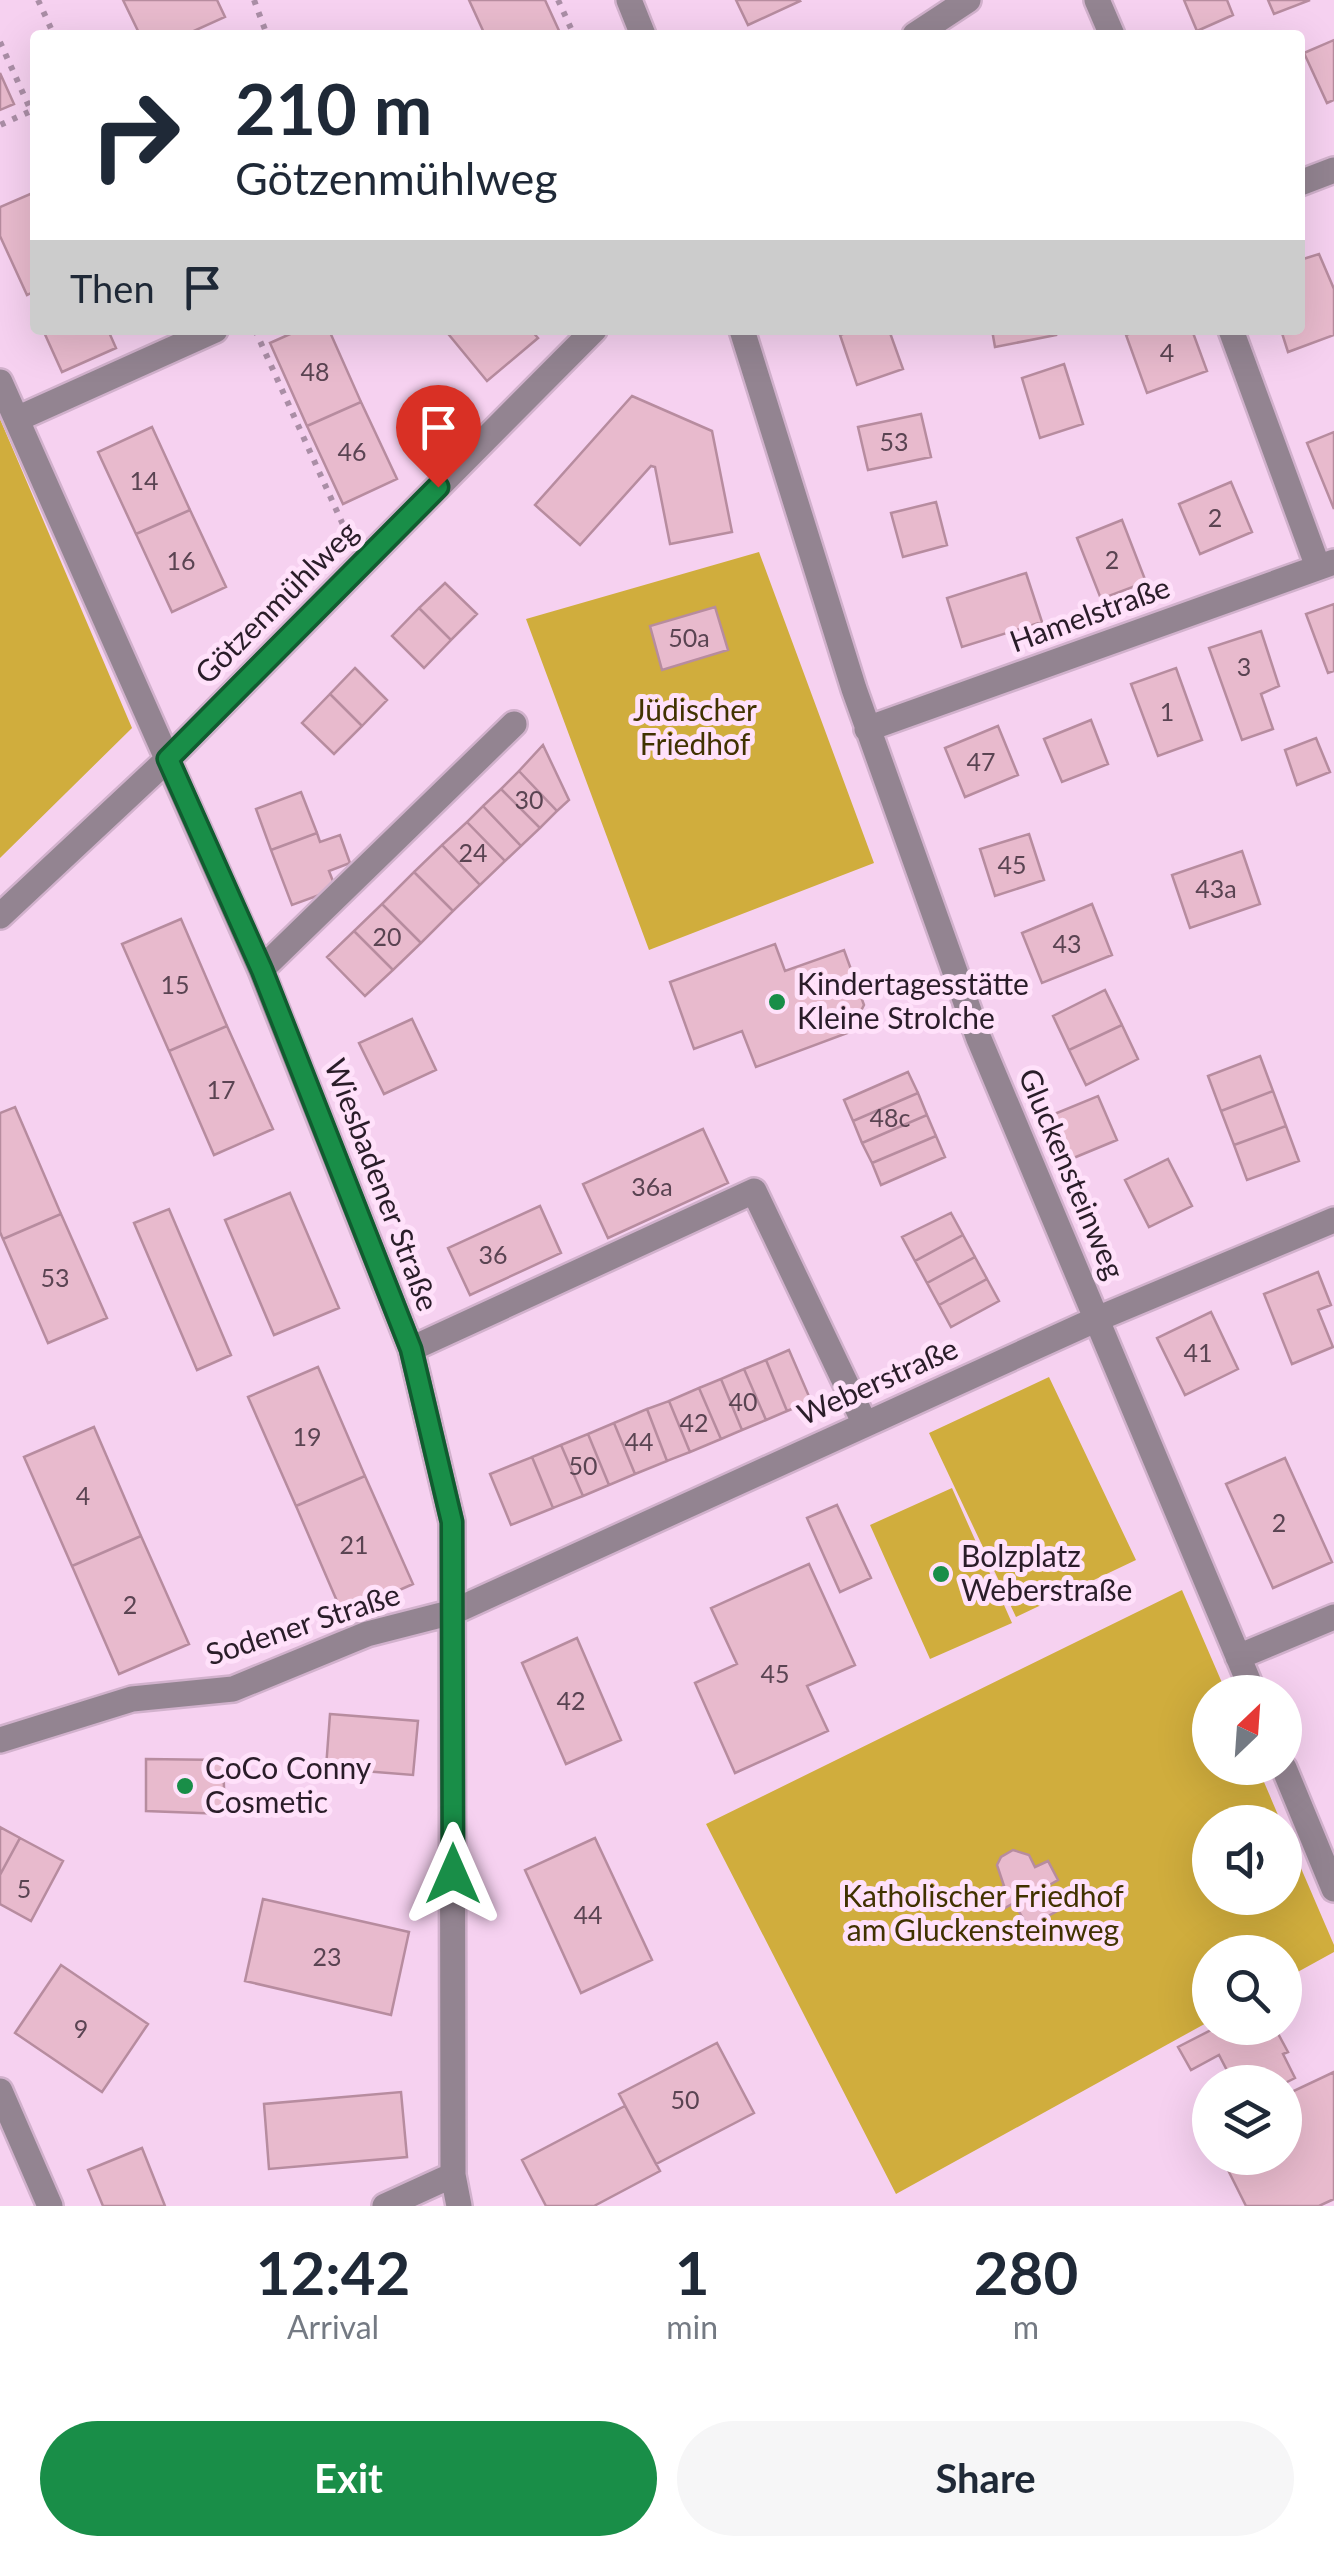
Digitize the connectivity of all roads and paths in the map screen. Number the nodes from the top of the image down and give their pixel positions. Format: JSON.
{"nodes":[{"id":1,"x":38,"y":0,"type":"edge"},
{"id":2,"x":254,"y":0,"type":"edge"},
{"id":3,"x":558,"y":0,"type":"edge"},
{"id":4,"x":629,"y":0,"type":"edge"},
{"id":5,"x":968,"y":0,"type":"edge"},
{"id":6,"x":1096,"y":0,"type":"edge"},
{"id":7,"x":52,"y":30,"type":"edge"},
{"id":8,"x":265,"y":30,"type":"edge"},
{"id":9,"x":572,"y":30,"type":"edge"},
{"id":10,"x":641,"y":30,"type":"edge"},
{"id":11,"x":923,"y":30,"type":"edge"},
{"id":12,"x":1110,"y":30,"type":"edge"},
{"id":13,"x":0,"y":42,"type":"edge"},
{"id":14,"x":30,"y":108,"type":"edge"},
{"id":15,"x":30,"y":110,"type":"edge"},
{"id":16,"x":0,"y":125,"type":"edge"},
{"id":17,"x":1334,"y":170,"type":"edge"},
{"id":18,"x":1305,"y":182,"type":"edge"},
{"id":19,"x":205,"y":335,"type":"edge"},
{"id":20,"x":256,"y":335,"type":"edge"},
{"id":21,"x":589,"y":335,"type":"edge"},
{"id":22,"x":744,"y":335,"type":"edge"},
{"id":23,"x":1233,"y":335,"type":"edge"},
{"id":24,"x":0,"y":382,"type":"edge"},
{"id":25,"x":17,"y":419,"type":"junction"},
{"id":26,"x":1326,"y":564,"type":"edge"},
{"id":27,"x":361,"y":566,"type":"junction"},
{"id":28,"x":514,"y":724,"type":"dead end"},
{"id":29,"x":868,"y":729,"type":"junction"},
{"id":30,"x":168,"y":759,"type":"junction"},
{"id":31,"x":0,"y":916,"type":"edge"},
{"id":32,"x":262,"y":970,"type":"junction"},
{"id":33,"x":1334,"y":1220,"type":"edge"},
{"id":34,"x":1097,"y":1319,"type":"junction"},
{"id":35,"x":411,"y":1349,"type":"junction"},
{"id":36,"x":865,"y":1424,"type":"junction"},
{"id":37,"x":453,"y":1612,"type":"junction"},
{"id":38,"x":1334,"y":1617,"type":"edge"},
{"id":39,"x":1238,"y":1657,"type":"junction"},
{"id":40,"x":1245,"y":1675,"type":"edge"},
{"id":41,"x":0,"y":1740,"type":"edge"},
{"id":42,"x":1291,"y":1785,"type":"edge"},
{"id":43,"x":1334,"y":1889,"type":"edge"},
{"id":44,"x":0,"y":2091,"type":"edge"},
{"id":45,"x":453,"y":2175,"type":"junction"},
{"id":46,"x":50,"y":2206,"type":"edge"},
{"id":47,"x":386,"y":2206,"type":"edge"},
{"id":48,"x":459,"y":2206,"type":"edge"}],
"edges":[{"from":1,"to":7,"type":"path"},
{"from":2,"to":8,"type":"path"},
{"from":3,"to":9,"type":"path"},
{"from":4,"to":10,"type":"street"},
{"from":5,"to":11,"type":"street"},
{"from":6,"to":12,"type":"street"},
{"from":13,"to":14,"type":"path"},
{"from":15,"to":16,"type":"path"},
{"from":17,"to":18,"type":"street"},
{"from":19,"to":25,"type":"street"},
{"from":20,"to":27,"type":"path"},
{"from":21,"to":27,"type":"street","name":"Götzenmühlweg"},
{"from":22,"to":29,"type":"street","name":"Gluckensteinweg"},
{"from":23,"to":26,"type":"street"},
{"from":24,"to":25,"type":"street","name":"Wiesbadener Straße"},
{"from":25,"to":30,"type":"street","name":"Wiesbadener Straße"},
{"from":26,"to":29,"type":"street","name":"Hamelstraße"},
{"from":27,"to":30,"type":"street","name":"Götzenmühlweg"},
{"from":28,"to":32,"type":"street"},
{"from":29,"to":34,"type":"street","name":"Gluckensteinweg"},
{"from":30,"to":31,"type":"street","name":"Götzenmühlweg"},
{"from":30,"to":32,"type":"street","name":"Wiesbadener Straße"},
{"from":32,"to":35,"type":"street","name":"Wiesbadener Straße"},
{"from":33,"to":34,"type":"street","name":"Weberstraße"},
{"from":34,"to":36,"type":"street","name":"Weberstraße"},
{"from":34,"to":39,"type":"street","name":"Gluckensteinweg"},
{"from":35,"to":36,"type":"street"},
{"from":35,"to":37,"type":"street","name":"Wiesbadener Straße"},
{"from":36,"to":37,"type":"street","name":"Weberstraße"},
{"from":37,"to":41,"type":"street","name":"Sodener Straße"},
{"from":37,"to":45,"type":"street","name":"Wiesbadener Straße"},
{"from":38,"to":39,"type":"street"},
{"from":39,"to":40,"type":"street","name":"Gluckensteinweg"},
{"from":42,"to":43,"type":"street"},
{"from":44,"to":46,"type":"street"},
{"from":45,"to":47,"type":"street"},
{"from":45,"to":48,"type":"street","name":"Wiesbadener Straße"}]}
